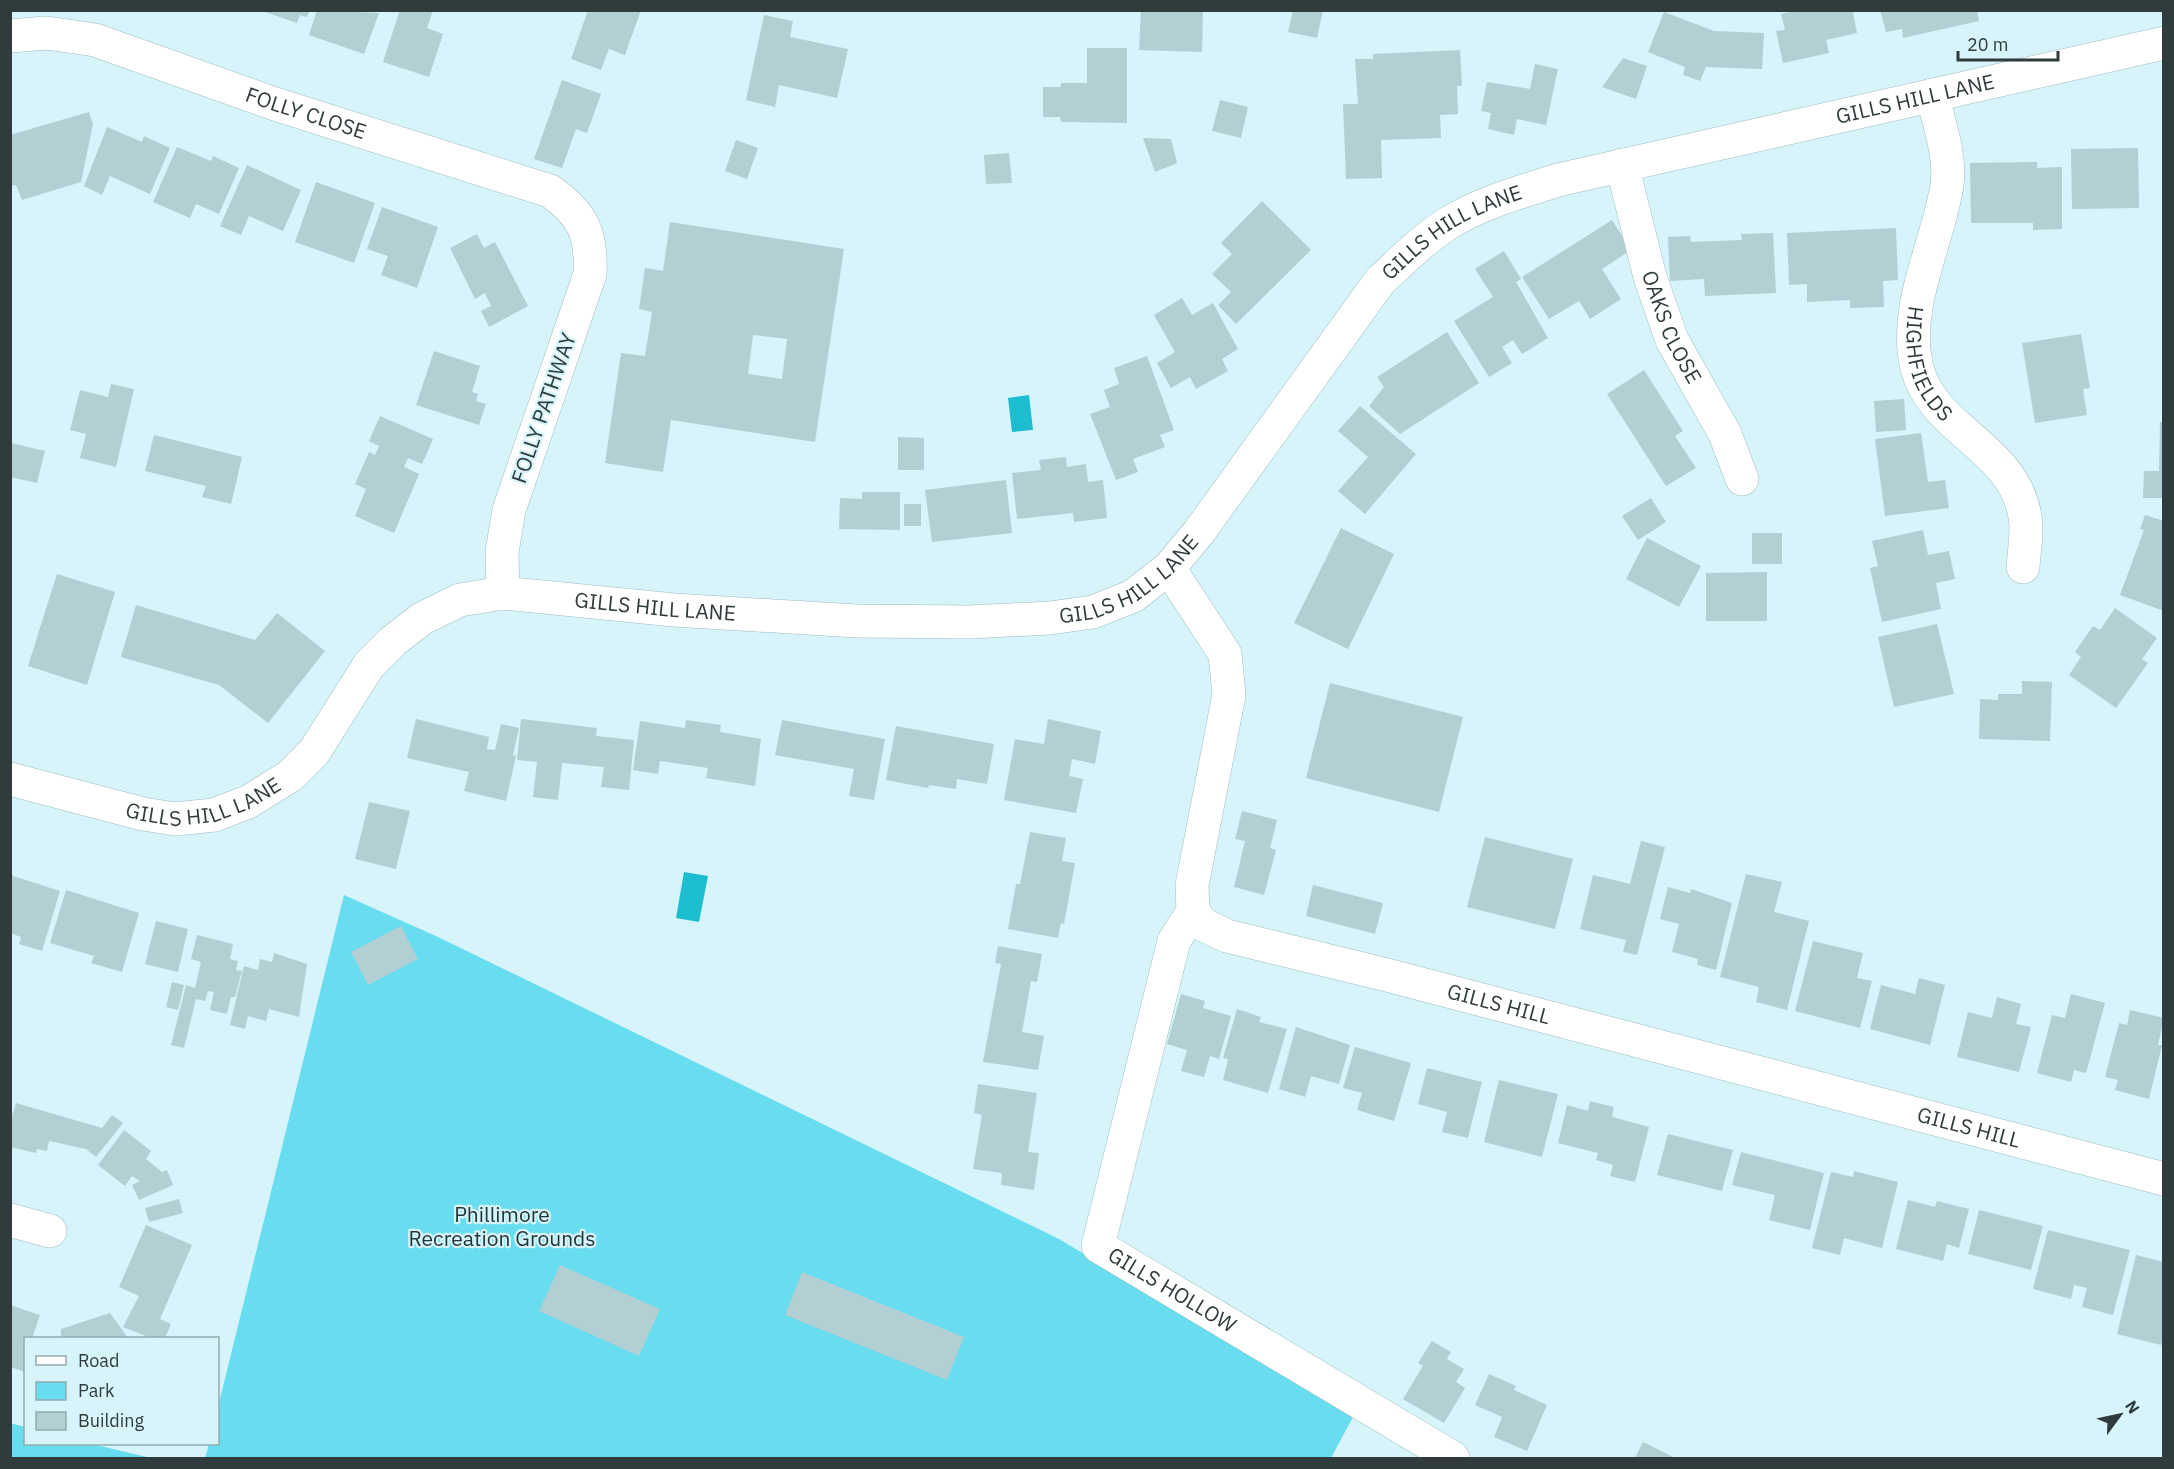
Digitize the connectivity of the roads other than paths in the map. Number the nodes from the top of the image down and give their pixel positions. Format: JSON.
{"nodes":[{"id":1,"x":11,"y":31,"type":"edge"},
{"id":2,"x":2163,"y":43,"type":"edge"},
{"id":3,"x":1932,"y":95,"type":"junction"},
{"id":4,"x":1622,"y":165,"type":"junction"},
{"id":5,"x":583,"y":226,"type":"joint"},
{"id":6,"x":1742,"y":479,"type":"dead end"},
{"id":7,"x":2023,"y":567,"type":"dead end"},
{"id":8,"x":1169,"y":568,"type":"junction"},
{"id":9,"x":503,"y":593,"type":"junction"},
{"id":10,"x":10,"y":779,"type":"edge"},
{"id":11,"x":1194,"y":911,"type":"junction"},
{"id":12,"x":2163,"y":1179,"type":"edge"},
{"id":13,"x":10,"y":1220,"type":"edge"},
{"id":14,"x":50,"y":1231,"type":"dead end"},
{"id":15,"x":1453,"y":1458,"type":"edge"}],
"edges":[{"from":1,"to":5,"type":"street","name":"FOLLY CLOSE"},
{"from":2,"to":3,"type":"street","name":"GILLS HILL LANE"},
{"from":3,"to":4,"type":"street","name":"GILLS HILL LANE"},
{"from":3,"to":7,"type":"street","name":"HIGHFIELDS"},
{"from":4,"to":6,"type":"street","name":"OAKS CLOSE"},
{"from":4,"to":8,"type":"street","name":"GILLS HILL LANE"},
{"from":5,"to":9,"type":"street","name":"FOLLY PATHWAY"},
{"from":8,"to":9,"type":"street","name":"GILLS HILL LANE"},
{"from":8,"to":11,"type":"street"},
{"from":9,"to":10,"type":"street","name":"GILLS HILL LANE"},
{"from":11,"to":12,"type":"street","name":"GILLS HILL"},
{"from":11,"to":15,"type":"street","name":"GILLS HOLLOW"},
{"from":13,"to":14,"type":"street"}]}
